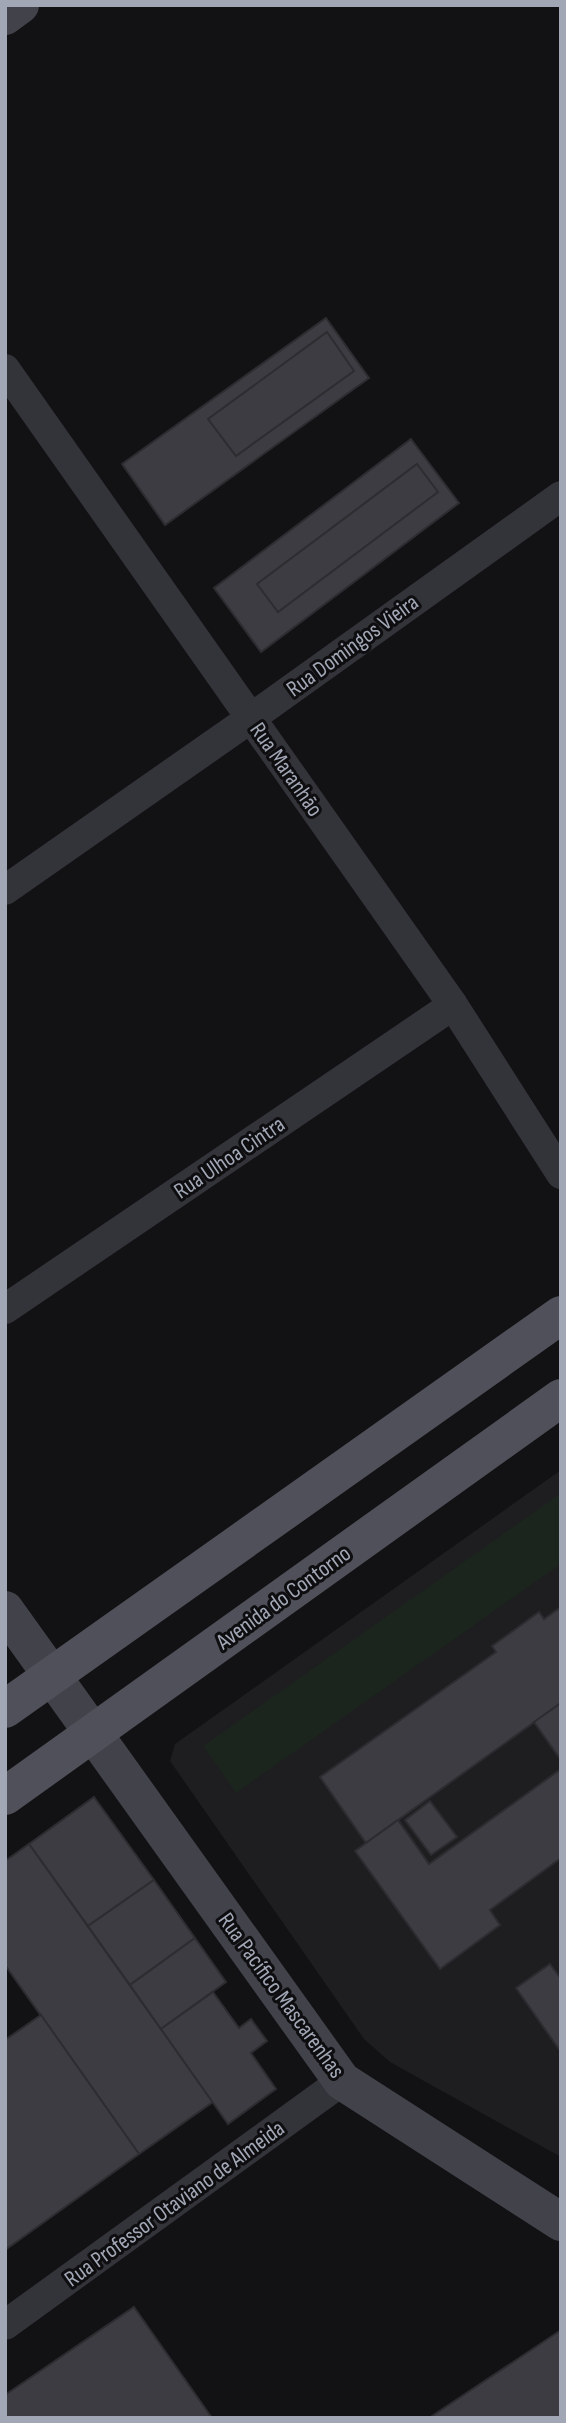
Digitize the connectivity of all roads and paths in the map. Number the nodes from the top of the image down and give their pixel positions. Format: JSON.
{"nodes":[{"id":1,"x":20,"y":5,"type":"edge"},
{"id":2,"x":5,"y":16,"type":"edge"},
{"id":3,"x":5,"y":369,"type":"edge"},
{"id":4,"x":561,"y":496,"type":"edge"},
{"id":5,"x":251,"y":718,"type":"junction"},
{"id":6,"x":5,"y":890,"type":"edge"},
{"id":7,"x":453,"y":1005,"type":"junction"},
{"id":8,"x":561,"y":1174,"type":"edge"},
{"id":9,"x":5,"y":1310,"type":"edge"},
{"id":10,"x":561,"y":1315,"type":"edge"},
{"id":11,"x":561,"y":1398,"type":"edge"},
{"id":12,"x":5,"y":1610,"type":"edge"},
{"id":13,"x":51,"y":1676,"type":"junction"},
{"id":14,"x":5,"y":1709,"type":"edge"},
{"id":15,"x":94,"y":1732,"type":"junction"},
{"id":16,"x":5,"y":1796,"type":"edge"},
{"id":17,"x":342,"y":2081,"type":"junction"},
{"id":18,"x":561,"y":2222,"type":"edge"},
{"id":19,"x":5,"y":2325,"type":"edge"}],
"edges":[{"from":1,"to":2,"type":"main road"},
{"from":3,"to":5,"type":"street","name":"Rua Maranhão"},
{"from":4,"to":5,"type":"street","name":"Rua Domingos Vieira"},
{"from":5,"to":6,"type":"street","name":"Rua Domingos Vieira"},
{"from":5,"to":7,"type":"street","name":"Rua Maranhão"},
{"from":7,"to":8,"type":"street","name":"Rua Maranhão"},
{"from":7,"to":9,"type":"street","name":"Rua Ulhoa Cintra"},
{"from":10,"to":13,"type":"main road"},
{"from":11,"to":15,"type":"main road","name":"Avenida do Contorno"},
{"from":12,"to":13,"type":"main road","name":"Rua Pacífico Mascarenhas"},
{"from":13,"to":14,"type":"main road"},
{"from":13,"to":15,"type":"main road","name":"Rua Pacífico Mascarenhas"},
{"from":15,"to":16,"type":"main road","name":"Avenida do Contorno"},
{"from":15,"to":17,"type":"main road","name":"Rua Pacífico Mascarenhas"},
{"from":17,"to":18,"type":"main road","name":"Rua Pacífico Mascarenhas"},
{"from":17,"to":19,"type":"street","name":"Rua Professor Otaviano de Almeida"}]}
